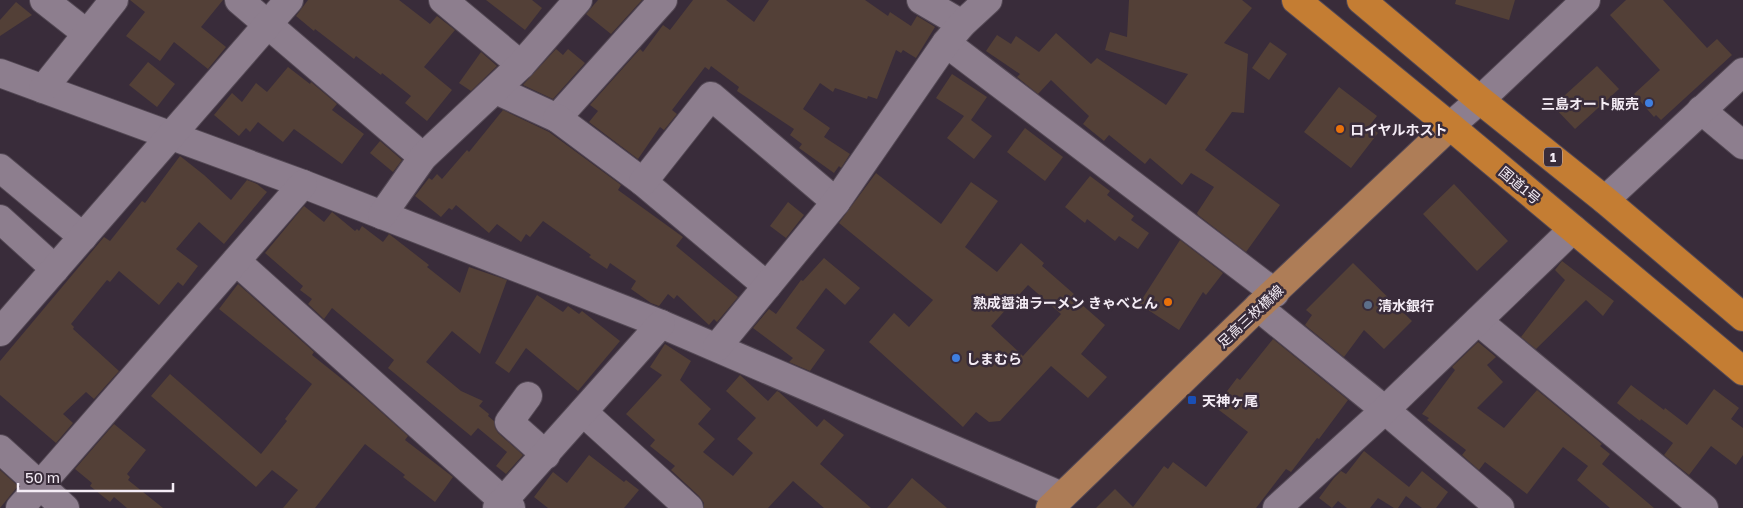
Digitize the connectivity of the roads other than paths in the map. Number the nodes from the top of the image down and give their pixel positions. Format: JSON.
{"nodes":[{"id":1,"x":44,"y":0,"type":"edge"},
{"id":2,"x":114,"y":0,"type":"edge"},
{"id":3,"x":239,"y":0,"type":"edge"},
{"id":4,"x":289,"y":0,"type":"edge"},
{"id":5,"x":443,"y":0,"type":"edge"},
{"id":6,"x":578,"y":0,"type":"edge"},
{"id":7,"x":663,"y":0,"type":"edge"},
{"id":8,"x":921,"y":0,"type":"edge"},
{"id":9,"x":988,"y":0,"type":"edge"},
{"id":10,"x":1296,"y":0,"type":"edge"},
{"id":11,"x":1360,"y":0,"type":"edge"},
{"id":12,"x":1586,"y":0,"type":"edge"},
{"id":13,"x":268,"y":25,"type":"junction"},
{"id":14,"x":954,"y":33,"type":"junction"},
{"id":15,"x":86,"y":34,"type":"junction"},
{"id":16,"x":521,"y":65,"type":"junction"},
{"id":17,"x":1743,"y":72,"type":"edge"},
{"id":18,"x":0,"y":73,"type":"edge"},
{"id":19,"x":43,"y":88,"type":"junction"},
{"id":20,"x":496,"y":90,"type":"junction"},
{"id":21,"x":1480,"y":100,"type":"junction"},
{"id":22,"x":1701,"y":110,"type":"junction"},
{"id":23,"x":557,"y":118,"type":"junction"},
{"id":24,"x":1450,"y":126,"type":"junction"},
{"id":25,"x":172,"y":136,"type":"junction"},
{"id":26,"x":1743,"y":145,"type":"edge"},
{"id":27,"x":423,"y":157,"type":"junction"},
{"id":28,"x":0,"y":168,"type":"edge"},
{"id":29,"x":642,"y":182,"type":"junction"},
{"id":30,"x":303,"y":184,"type":"junction"},
{"id":31,"x":1605,"y":200,"type":"junction"},
{"id":32,"x":836,"y":202,"type":"junction"},
{"id":33,"x":382,"y":216,"type":"junction"},
{"id":34,"x":0,"y":219,"type":"edge"},
{"id":35,"x":1573,"y":229,"type":"junction"},
{"id":36,"x":83,"y":237,"type":"junction"},
{"id":37,"x":236,"y":261,"type":"junction"},
{"id":38,"x":55,"y":269,"type":"junction"},
{"id":39,"x":767,"y":286,"type":"junction"},
{"id":40,"x":1267,"y":300,"type":"junction"},
{"id":41,"x":1743,"y":317,"type":"edge"},
{"id":42,"x":1478,"y":321,"type":"junction"},
{"id":43,"x":661,"y":324,"type":"junction"},
{"id":44,"x":0,"y":332,"type":"edge"},
{"id":45,"x":717,"y":347,"type":"junction"},
{"id":46,"x":1743,"y":371,"type":"edge"},
{"id":47,"x":528,"y":396,"type":"dead end"},
{"id":48,"x":1385,"y":410,"type":"junction"},
{"id":49,"x":583,"y":412,"type":"junction"},
{"id":50,"x":0,"y":449,"type":"edge"},
{"id":51,"x":546,"y":455,"type":"junction"},
{"id":52,"x":40,"y":486,"type":"junction"},
{"id":53,"x":1056,"y":502,"type":"edge"},
{"id":54,"x":1285,"y":505,"type":"edge"},
{"id":55,"x":504,"y":506,"type":"edge"},
{"id":56,"x":20,"y":508,"type":"edge"},
{"id":57,"x":65,"y":508,"type":"edge"},
{"id":58,"x":689,"y":508,"type":"edge"},
{"id":59,"x":1500,"y":508,"type":"edge"},
{"id":60,"x":1704,"y":508,"type":"edge"}],
"edges":[{"from":1,"to":15,"type":"street"},
{"from":2,"to":15,"type":"street"},
{"from":3,"to":13,"type":"street"},
{"from":4,"to":13,"type":"street"},
{"from":5,"to":16,"type":"street"},
{"from":6,"to":16,"type":"street"},
{"from":7,"to":23,"type":"street"},
{"from":8,"to":14,"type":"street"},
{"from":9,"to":14,"type":"street"},
{"from":10,"to":24,"type":"highway","name":"国道1号"},
{"from":11,"to":21,"type":"highway","number":"1"},
{"from":12,"to":21,"type":"street"},
{"from":13,"to":25,"type":"street"},
{"from":13,"to":27,"type":"street"},
{"from":14,"to":32,"type":"street"},
{"from":14,"to":40,"type":"street"},
{"from":15,"to":19,"type":"street"},
{"from":16,"to":20,"type":"street"},
{"from":17,"to":22,"type":"street"},
{"from":18,"to":19,"type":"street"},
{"from":19,"to":25,"type":"street"},
{"from":20,"to":23,"type":"street"},
{"from":20,"to":27,"type":"street"},
{"from":21,"to":24,"type":"street"},
{"from":21,"to":31,"type":"highway","number":"1"},
{"from":22,"to":26,"type":"street"},
{"from":22,"to":31,"type":"street"},
{"from":23,"to":29,"type":"street"},
{"from":24,"to":35,"type":"highway","name":"国道1号"},
{"from":24,"to":40,"type":"main road","name":"足高三枚橋線"},
{"from":25,"to":30,"type":"street"},
{"from":25,"to":36,"type":"street"},
{"from":27,"to":33,"type":"street"},
{"from":28,"to":36,"type":"street"},
{"from":29,"to":32,"type":"street"},
{"from":29,"to":39,"type":"street"},
{"from":30,"to":33,"type":"street"},
{"from":30,"to":37,"type":"street"},
{"from":31,"to":41,"type":"highway","number":"1"},
{"from":32,"to":39,"type":"street"},
{"from":33,"to":43,"type":"street"},
{"from":34,"to":38,"type":"street"},
{"from":35,"to":42,"type":"street"},
{"from":35,"to":46,"type":"highway","name":"国道1号"},
{"from":36,"to":38,"type":"street"},
{"from":37,"to":52,"type":"street"},
{"from":37,"to":55,"type":"street"},
{"from":38,"to":44,"type":"street"},
{"from":39,"to":45,"type":"street"},
{"from":40,"to":48,"type":"street"},
{"from":40,"to":53,"type":"main road","name":"足高三枚橋線"},
{"from":42,"to":48,"type":"street"},
{"from":42,"to":60,"type":"street"},
{"from":43,"to":45,"type":"street"},
{"from":43,"to":49,"type":"street"},
{"from":45,"to":53,"type":"street"},
{"from":47,"to":51,"type":"street"},
{"from":48,"to":54,"type":"street"},
{"from":48,"to":59,"type":"street"},
{"from":49,"to":51,"type":"street"},
{"from":49,"to":58,"type":"street"},
{"from":50,"to":52,"type":"street"},
{"from":51,"to":55,"type":"street"},
{"from":52,"to":56,"type":"street"},
{"from":52,"to":57,"type":"street"}]}
